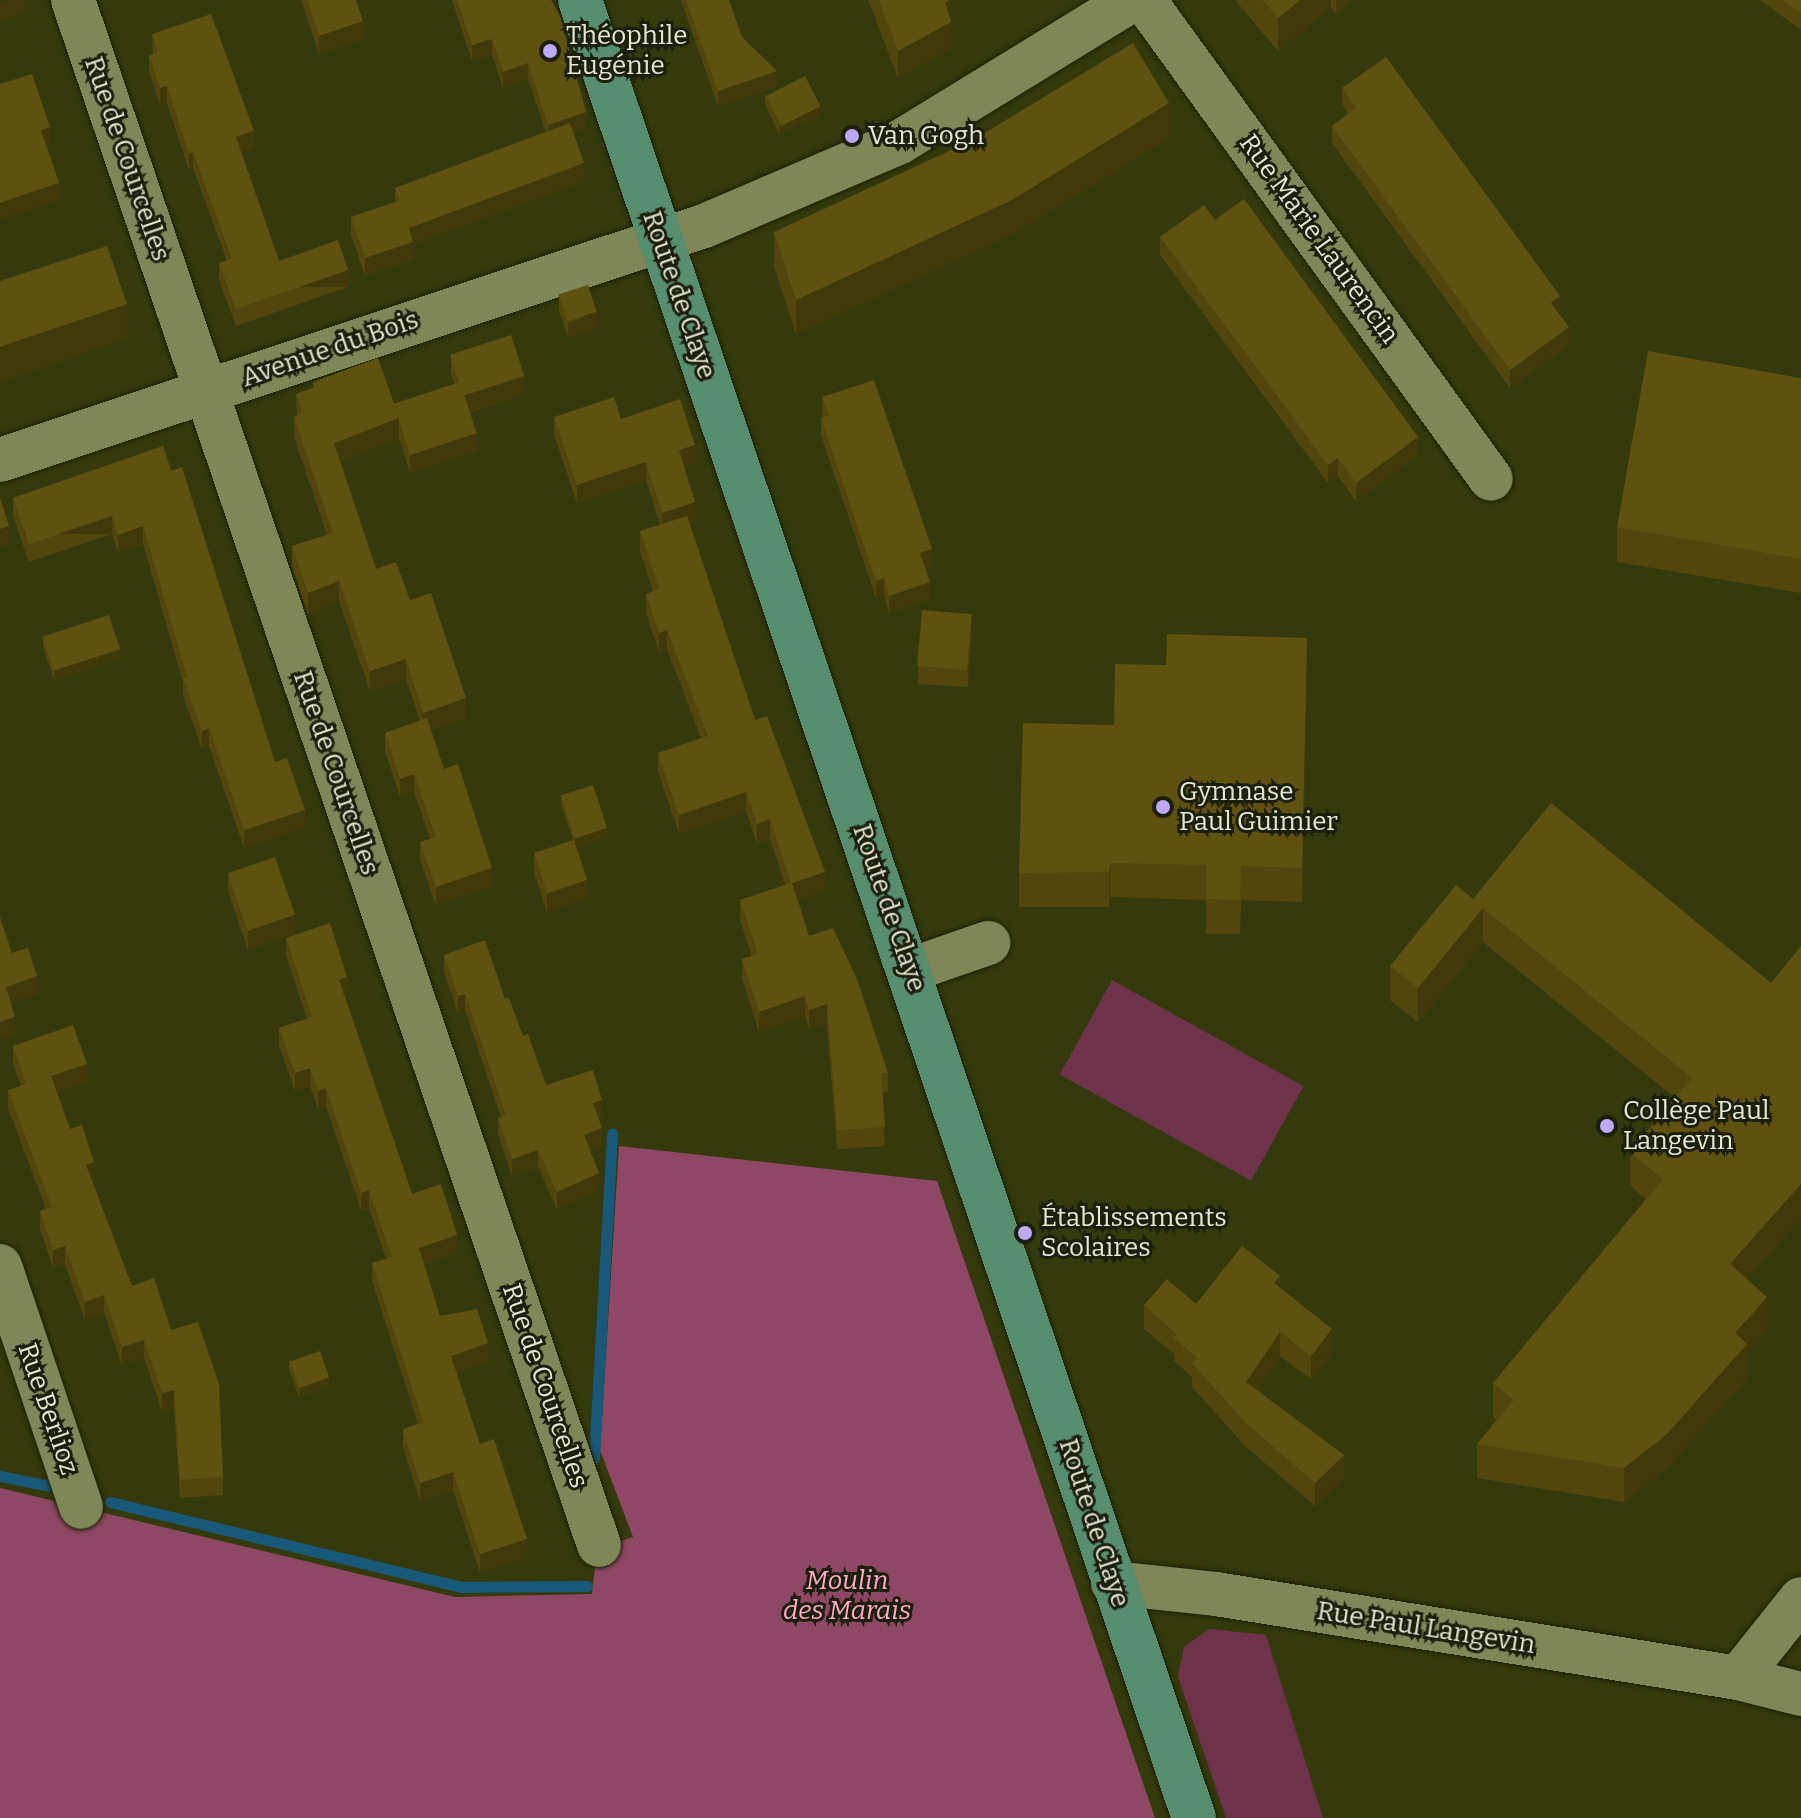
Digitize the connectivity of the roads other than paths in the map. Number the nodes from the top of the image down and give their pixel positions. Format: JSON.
{"nodes":[{"id":1,"x":73,"y":0,"type":"edge"},
{"id":2,"x":580,"y":0,"type":"edge"},
{"id":3,"x":1132,"y":0,"type":"edge"},
{"id":4,"x":1144,"y":0,"type":"edge"},
{"id":5,"x":660,"y":238,"type":"junction"},
{"id":6,"x":206,"y":391,"type":"junction"},
{"id":7,"x":0,"y":460,"type":"edge"},
{"id":8,"x":1491,"y":479,"type":"dead end"},
{"id":9,"x":988,"y":943,"type":"dead end"},
{"id":10,"x":910,"y":970,"type":"junction"},
{"id":11,"x":0,"y":1266,"type":"edge"},
{"id":12,"x":81,"y":1507,"type":"dead end"},
{"id":13,"x":599,"y":1545,"type":"dead end"},
{"id":14,"x":1113,"y":1583,"type":"junction"},
{"id":15,"x":1801,"y":1599,"type":"edge"},
{"id":16,"x":1801,"y":1667,"type":"edge"},
{"id":17,"x":1738,"y":1678,"type":"junction"},
{"id":18,"x":1801,"y":1694,"type":"edge"},
{"id":19,"x":1194,"y":1818,"type":"edge"}],
"edges":[{"from":1,"to":6,"type":"street","name":"Rue de Courcelles"},
{"from":2,"to":5,"type":"main road","name":"Route de Claye"},
{"from":3,"to":5,"type":"street","name":"Avenue du Bois"},
{"from":4,"to":8,"type":"street","name":"Rue Marie Laurencin"},
{"from":5,"to":6,"type":"street","name":"Avenue du Bois"},
{"from":5,"to":10,"type":"main road","name":"Route de Claye"},
{"from":6,"to":7,"type":"street","name":"Avenue du Bois"},
{"from":6,"to":13,"type":"street","name":"Rue de Courcelles"},
{"from":9,"to":10,"type":"street"},
{"from":10,"to":14,"type":"main road","name":"Route de Claye"},
{"from":11,"to":12,"type":"street","name":"Rue Berlioz"},
{"from":14,"to":17,"type":"street","name":"Rue Paul Langevin"},
{"from":14,"to":19,"type":"main road","name":"Route de Claye"},
{"from":15,"to":17,"type":"street"},
{"from":16,"to":17,"type":"street","name":"Rue Paul Langevin"},
{"from":17,"to":18,"type":"street","name":"Rue Paul Langevin"}]}
